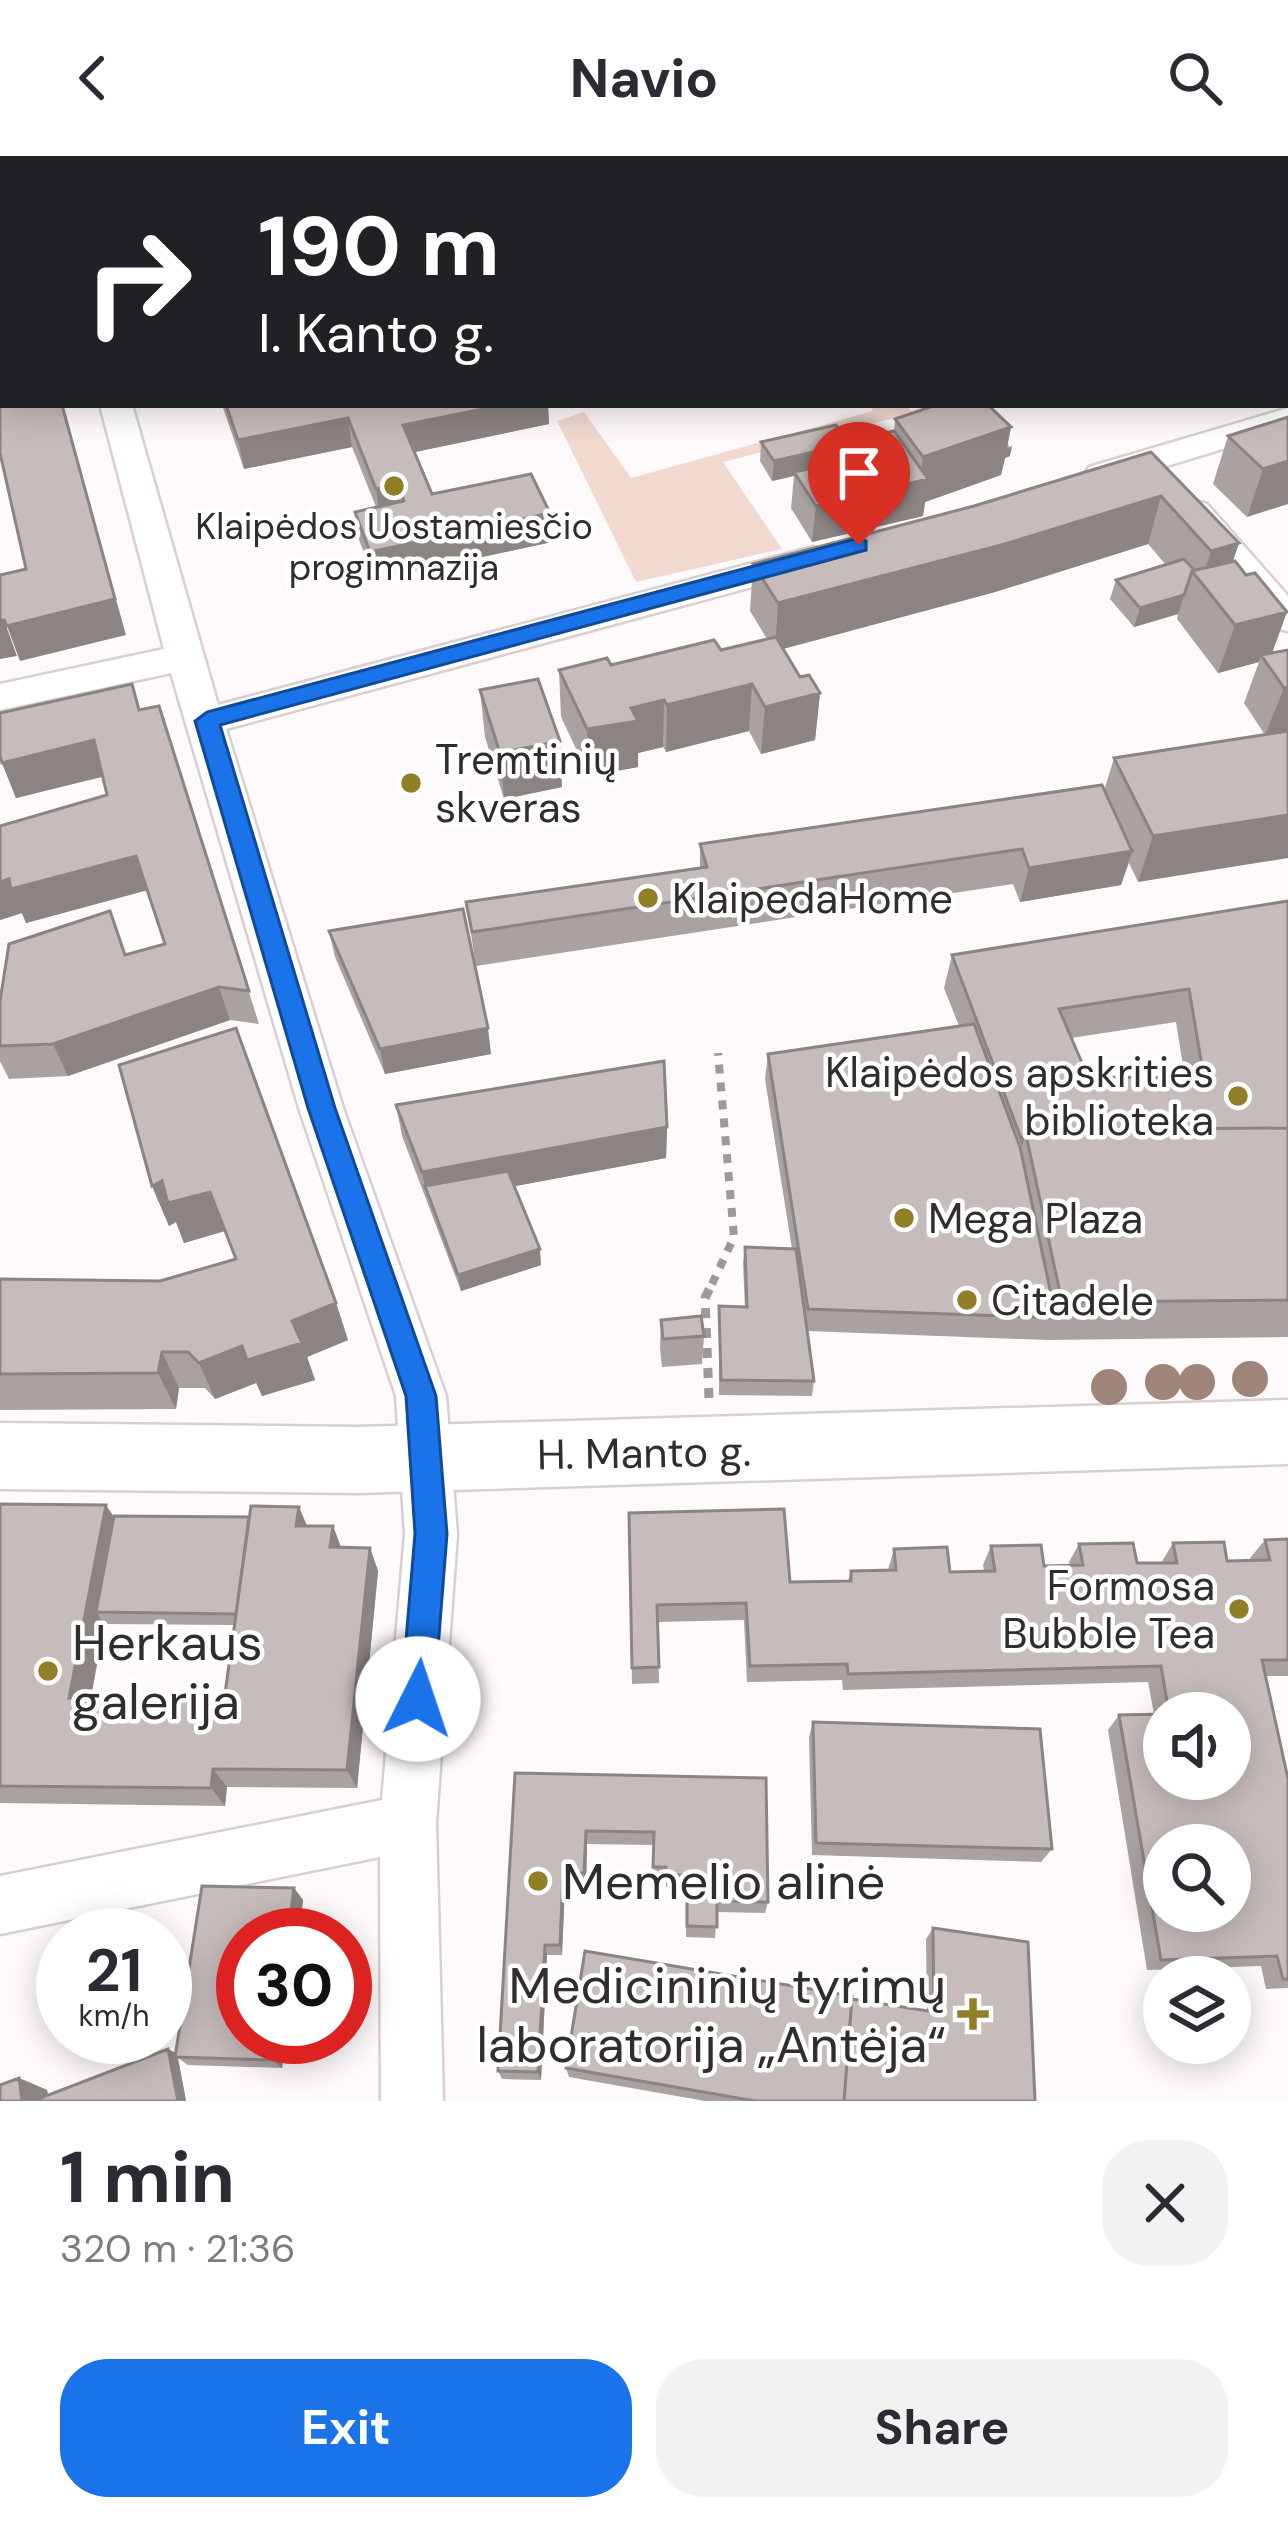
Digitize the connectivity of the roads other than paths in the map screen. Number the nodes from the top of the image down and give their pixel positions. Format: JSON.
{"nodes":[{"id":1,"x":117,"y":408,"type":"edge"},
{"id":2,"x":1288,"y":418,"type":"edge"},
{"id":3,"x":1149,"y":460,"type":"junction"},
{"id":4,"x":1062,"y":488,"type":"edge"},
{"id":5,"x":845,"y":549,"type":"edge"},
{"id":6,"x":1288,"y":619,"type":"edge"},
{"id":7,"x":185,"y":657,"type":"junction"},
{"id":8,"x":0,"y":697,"type":"edge"},
{"id":9,"x":207,"y":721,"type":"junction"},
{"id":10,"x":1288,"y":1432,"type":"edge"},
{"id":11,"x":0,"y":1456,"type":"edge"},
{"id":12,"x":425,"y":1459,"type":"junction"},
{"id":13,"x":408,"y":1823,"type":"junction"},
{"id":14,"x":0,"y":1905,"type":"edge"},
{"id":15,"x":412,"y":2101,"type":"edge"}],
"edges":[{"from":1,"to":7,"type":"street"},
{"from":2,"to":3,"type":"street"},
{"from":3,"to":4,"type":"street"},
{"from":3,"to":6,"type":"street"},
{"from":5,"to":9,"type":"street"},
{"from":7,"to":8,"type":"street"},
{"from":7,"to":9,"type":"street"},
{"from":9,"to":12,"type":"street"},
{"from":10,"to":12,"type":"main road","name":"H. Manto g."},
{"from":11,"to":12,"type":"main road","name":"H. Manto g."},
{"from":12,"to":13,"type":"street"},
{"from":13,"to":14,"type":"street"},
{"from":13,"to":15,"type":"street"}]}
